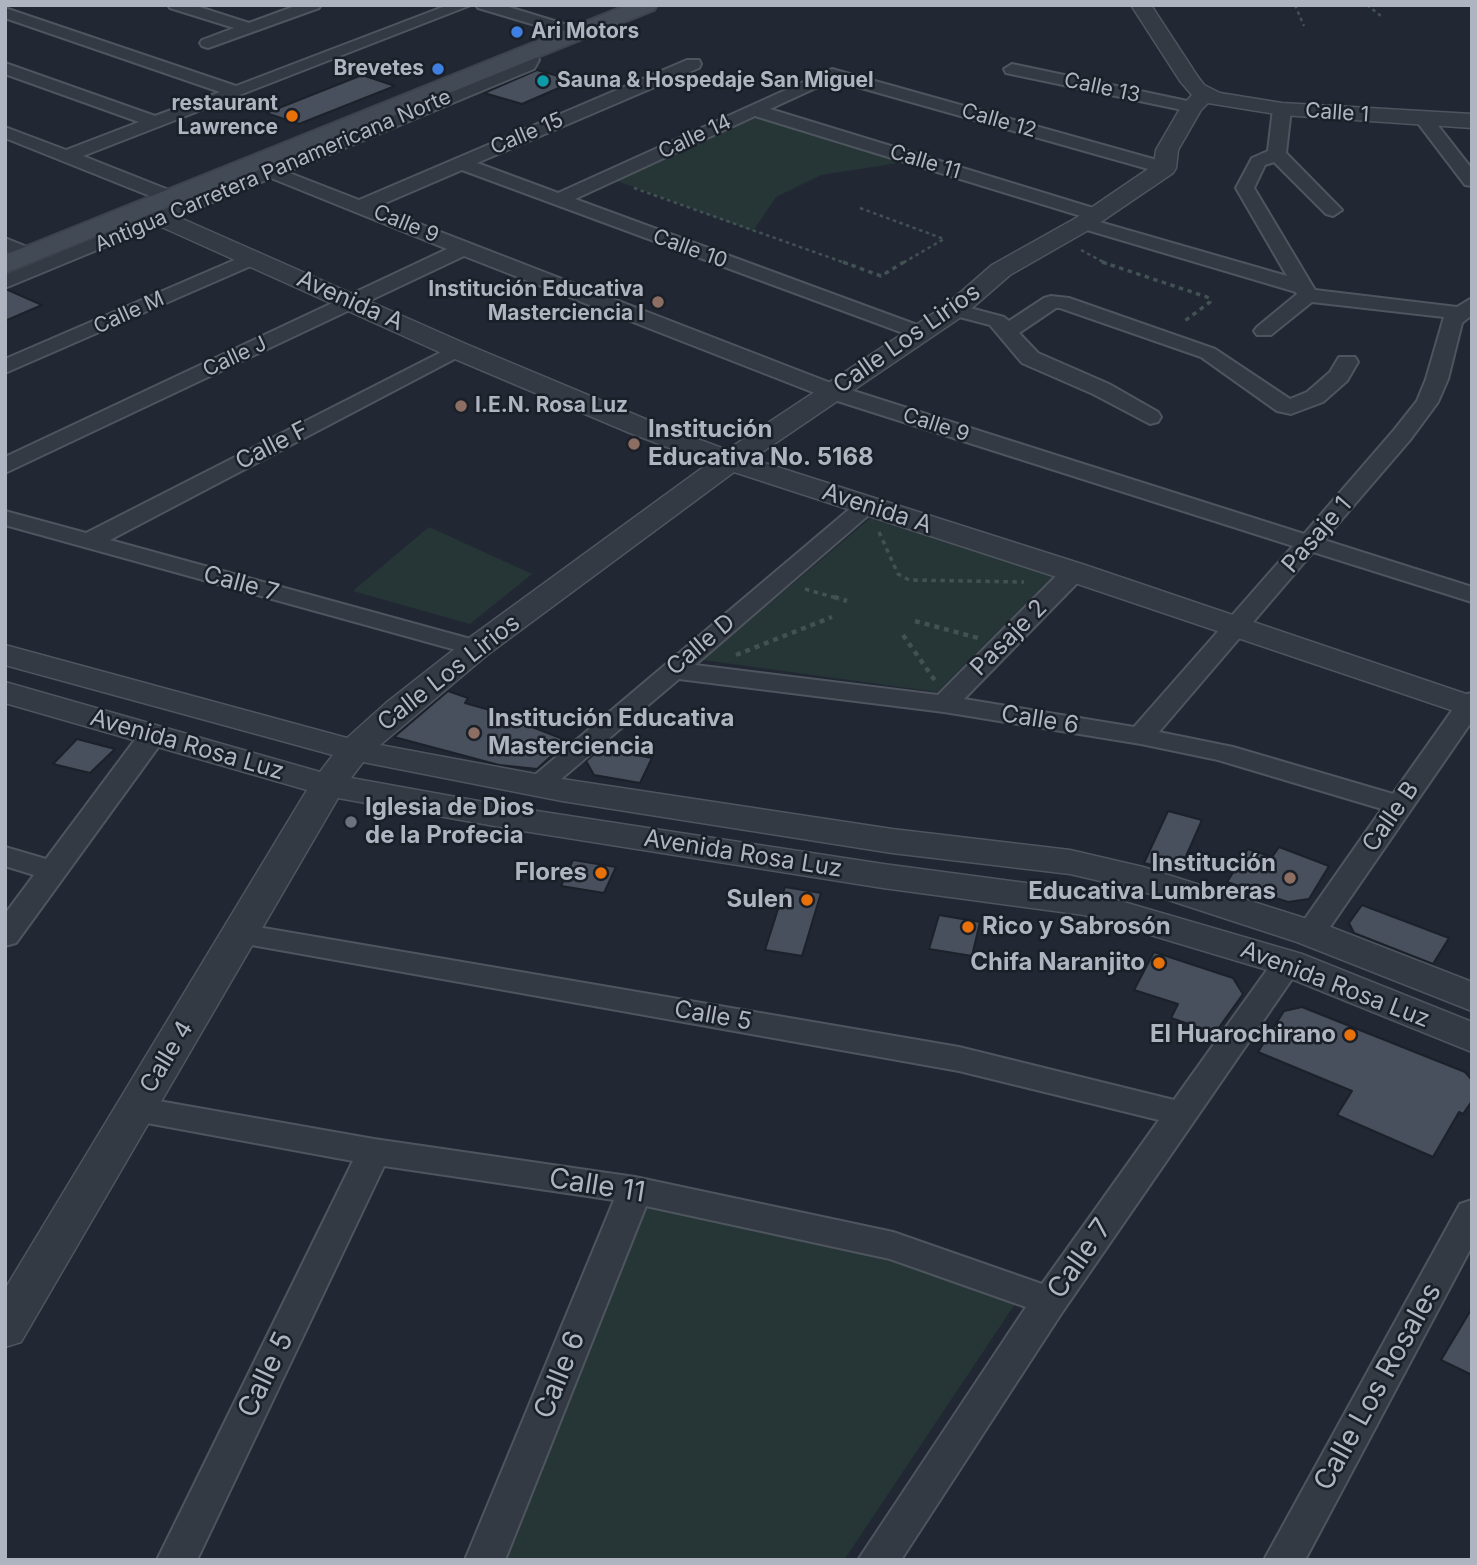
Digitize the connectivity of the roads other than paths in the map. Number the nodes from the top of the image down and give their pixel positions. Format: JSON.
{"nodes":[{"id":1,"x":20,"y":5,"type":"edge"},
{"id":2,"x":176,"y":5,"type":"edge"},
{"id":3,"x":313,"y":5,"type":"edge"},
{"id":4,"x":463,"y":5,"type":"edge"},
{"id":5,"x":484,"y":5,"type":"edge"},
{"id":6,"x":646,"y":5,"type":"edge"},
{"id":7,"x":1141,"y":5,"type":"edge"},
{"id":8,"x":5,"y":12,"type":"edge"},
{"id":9,"x":249,"y":28,"type":"junction"},
{"id":10,"x":578,"y":33,"type":"junction"},
{"id":11,"x":208,"y":43,"type":"dead end"},
{"id":12,"x":692,"y":64,"type":"dead end"},
{"id":13,"x":5,"y":68,"type":"edge"},
{"id":14,"x":1012,"y":69,"type":"dead end"},
{"id":15,"x":832,"y":74,"type":"joint"},
{"id":16,"x":235,"y":91,"type":"junction"},
{"id":17,"x":1198,"y":100,"type":"junction"},
{"id":18,"x":1282,"y":109,"type":"junction"},
{"id":19,"x":755,"y":110,"type":"junction"},
{"id":20,"x":1423,"y":118,"type":"junction"},
{"id":21,"x":1472,"y":121,"type":"edge"},
{"id":22,"x":155,"y":122,"type":"junction"},
{"id":23,"x":5,"y":132,"type":"edge"},
{"id":24,"x":1277,"y":154,"type":"junction"},
{"id":25,"x":68,"y":156,"type":"junction"},
{"id":26,"x":460,"y":163,"type":"junction"},
{"id":27,"x":263,"y":168,"type":"junction"},
{"id":28,"x":1165,"y":168,"type":"junction"},
{"id":29,"x":1472,"y":181,"type":"edge"},
{"id":30,"x":557,"y":200,"type":"junction"},
{"id":31,"x":362,"y":206,"type":"junction"},
{"id":32,"x":159,"y":208,"type":"junction"},
{"id":33,"x":1333,"y":210,"type":"dead end"},
{"id":34,"x":1090,"y":219,"type":"junction"},
{"id":35,"x":5,"y":244,"type":"edge"},
{"id":36,"x":465,"y":248,"type":"junction"},
{"id":37,"x":30,"y":255,"type":"junction"},
{"id":38,"x":253,"y":258,"type":"junction"},
{"id":39,"x":5,"y":265,"type":"edge"},
{"id":40,"x":5,"y":282,"type":"edge"},
{"id":41,"x":1306,"y":291,"type":"junction"},
{"id":42,"x":351,"y":302,"type":"junction"},
{"id":43,"x":1465,"y":309,"type":"edge"},
{"id":44,"x":955,"y":310,"type":"junction"},
{"id":45,"x":1008,"y":331,"type":"junction"},
{"id":46,"x":1264,"y":331,"type":"dead end"},
{"id":47,"x":921,"y":333,"type":"junction"},
{"id":48,"x":457,"y":350,"type":"junction"},
{"id":49,"x":1347,"y":362,"type":"dead end"},
{"id":50,"x":5,"y":367,"type":"edge"},
{"id":51,"x":833,"y":392,"type":"junction"},
{"id":52,"x":1150,"y":416,"type":"dead end"},
{"id":53,"x":730,"y":461,"type":"junction"},
{"id":54,"x":5,"y":466,"type":"edge"},
{"id":55,"x":867,"y":506,"type":"junction"},
{"id":56,"x":5,"y":518,"type":"edge"},
{"id":57,"x":87,"y":542,"type":"junction"},
{"id":58,"x":1310,"y":545,"type":"junction"},
{"id":59,"x":1069,"y":578,"type":"junction"},
{"id":60,"x":1472,"y":595,"type":"edge"},
{"id":61,"x":1236,"y":629,"type":"junction"},
{"id":62,"x":476,"y":648,"type":"junction"},
{"id":63,"x":5,"y":655,"type":"edge"},
{"id":64,"x":682,"y":671,"type":"junction"},
{"id":65,"x":5,"y":692,"type":"edge"},
{"id":66,"x":946,"y":702,"type":"junction"},
{"id":67,"x":1471,"y":704,"type":"edge"},
{"id":68,"x":153,"y":735,"type":"junction"},
{"id":69,"x":1141,"y":736,"type":"junction"},
{"id":70,"x":354,"y":750,"type":"junction"},
{"id":71,"x":328,"y":785,"type":"junction"},
{"id":72,"x":537,"y":785,"type":"junction"},
{"id":73,"x":1400,"y":805,"type":"junction"},
{"id":74,"x":5,"y":856,"type":"edge"},
{"id":75,"x":52,"y":871,"type":"junction"},
{"id":76,"x":1310,"y":933,"type":"junction"},
{"id":77,"x":240,"y":934,"type":"junction"},
{"id":78,"x":5,"y":936,"type":"edge"},
{"id":79,"x":1287,"y":962,"type":"junction"},
{"id":80,"x":1472,"y":998,"type":"edge"},
{"id":81,"x":1472,"y":1038,"type":"edge"},
{"id":82,"x":136,"y":1108,"type":"junction"},
{"id":83,"x":1182,"y":1114,"type":"junction"},
{"id":84,"x":374,"y":1152,"type":"junction"},
{"id":85,"x":635,"y":1190,"type":"junction"},
{"id":86,"x":1472,"y":1213,"type":"edge"},
{"id":87,"x":1050,"y":1301,"type":"junction"},
{"id":88,"x":5,"y":1329,"type":"edge"},
{"id":89,"x":177,"y":1560,"type":"edge"},
{"id":90,"x":485,"y":1560,"type":"edge"},
{"id":91,"x":878,"y":1560,"type":"edge"},
{"id":92,"x":1284,"y":1560,"type":"edge"}],
"edges":[{"from":1,"to":8,"type":"street"},
{"from":2,"to":9,"type":"street"},
{"from":3,"to":9,"type":"street"},
{"from":4,"to":16,"type":"street"},
{"from":5,"to":10,"type":"street"},
{"from":6,"to":10,"type":"main road","name":"Antigua Carretera Panamericana Norte"},
{"from":7,"to":17,"type":"street"},
{"from":8,"to":16,"type":"street"},
{"from":9,"to":11,"type":"street"},
{"from":10,"to":27,"type":"main road","name":"Antigua Carretera Panamericana Norte"},
{"from":12,"to":26,"type":"street","name":"Calle 15"},
{"from":13,"to":22,"type":"street"},
{"from":14,"to":17,"type":"street","name":"Calle 13"},
{"from":15,"to":19,"type":"street","name":"Calle 14"},
{"from":15,"to":28,"type":"street","name":"Calle 12"},
{"from":16,"to":22,"type":"street"},
{"from":17,"to":18,"type":"street","name":"Calle 1"},
{"from":17,"to":28,"type":"street"},
{"from":18,"to":20,"type":"street","name":"Calle 1"},
{"from":18,"to":24,"type":"street"},
{"from":19,"to":30,"type":"street","name":"Calle 14"},
{"from":19,"to":34,"type":"street","name":"Calle 11"},
{"from":20,"to":21,"type":"street","name":"Calle 1"},
{"from":20,"to":29,"type":"street"},
{"from":22,"to":25,"type":"street"},
{"from":23,"to":25,"type":"street"},
{"from":24,"to":33,"type":"street"},
{"from":24,"to":41,"type":"street"},
{"from":25,"to":32,"type":"street"},
{"from":26,"to":30,"type":"street","name":"Calle 10"},
{"from":26,"to":31,"type":"street","name":"Calle 15"},
{"from":27,"to":31,"type":"street","name":"Calle 9"},
{"from":27,"to":32,"type":"main road","name":"Antigua Carretera Panamericana Norte"},
{"from":28,"to":34,"type":"street","name":"Calle Los Lirios"},
{"from":30,"to":47,"type":"street","name":"Calle 10"},
{"from":31,"to":36,"type":"street","name":"Calle 9"},
{"from":32,"to":37,"type":"main road","name":"Antigua Carretera Panamericana Norte"},
{"from":32,"to":38,"type":"street","name":"Avenida A"},
{"from":32,"to":40,"type":"street","name":"Antigua Carretera Panamericana Norte"},
{"from":34,"to":41,"type":"street","name":"Calle 11"},
{"from":34,"to":44,"type":"street","name":"Calle Los Lirios"},
{"from":35,"to":37,"type":"street"},
{"from":36,"to":42,"type":"street","name":"Calle J"},
{"from":36,"to":51,"type":"street","name":"Calle 9"},
{"from":37,"to":39,"type":"main road","name":"Antigua Carretera Panamericana Norte"},
{"from":38,"to":42,"type":"street","name":"Avenida A"},
{"from":38,"to":50,"type":"street","name":"Calle M"},
{"from":41,"to":43,"type":"street","name":"Calle 11"},
{"from":41,"to":46,"type":"street"},
{"from":42,"to":48,"type":"street","name":"Avenida A"},
{"from":42,"to":54,"type":"street","name":"Calle J"},
{"from":43,"to":58,"type":"street","name":"Pasaje 1"},
{"from":44,"to":45,"type":"street"},
{"from":44,"to":47,"type":"street","name":"Calle Los Lirios"},
{"from":45,"to":49,"type":"street"},
{"from":45,"to":52,"type":"street"},
{"from":47,"to":51,"type":"street","name":"Calle Los Lirios"},
{"from":48,"to":53,"type":"street","name":"Avenida A"},
{"from":48,"to":57,"type":"street","name":"Calle F"},
{"from":51,"to":53,"type":"street","name":"Calle Los Lirios"},
{"from":51,"to":58,"type":"street","name":"Calle 9"},
{"from":53,"to":55,"type":"street","name":"Avenida A"},
{"from":53,"to":62,"type":"street","name":"Calle Los Lirios"},
{"from":55,"to":59,"type":"street","name":"Avenida A"},
{"from":55,"to":64,"type":"street","name":"Calle D"},
{"from":56,"to":57,"type":"street","name":"Calle 7"},
{"from":57,"to":62,"type":"street","name":"Calle 7"},
{"from":58,"to":60,"type":"street","name":"Calle 9"},
{"from":58,"to":61,"type":"street","name":"Pasaje 1"},
{"from":59,"to":61,"type":"street","name":"Avenida A"},
{"from":59,"to":66,"type":"street","name":"Pasaje 2"},
{"from":61,"to":67,"type":"street","name":"Avenida A"},
{"from":61,"to":69,"type":"street","name":"Pasaje 1"},
{"from":62,"to":70,"type":"street","name":"Calle Los Lirios"},
{"from":63,"to":70,"type":"street","name":"Avenida Rosa Luz"},
{"from":64,"to":66,"type":"street","name":"Calle 6"},
{"from":64,"to":72,"type":"street","name":"Calle D"},
{"from":65,"to":68,"type":"street","name":"Avenida Rosa Luz"},
{"from":66,"to":69,"type":"street","name":"Calle 6"},
{"from":67,"to":73,"type":"street","name":"Calle B"},
{"from":68,"to":71,"type":"street","name":"Avenida Rosa Luz"},
{"from":68,"to":75,"type":"street"},
{"from":69,"to":73,"type":"street","name":"Calle 6"},
{"from":70,"to":71,"type":"street","name":"Calle Los Lirios"},
{"from":70,"to":72,"type":"street","name":"Avenida Rosa Luz"},
{"from":71,"to":77,"type":"street","name":"Calle 4"},
{"from":71,"to":79,"type":"street","name":"Avenida Rosa Luz"},
{"from":72,"to":76,"type":"street","name":"Avenida Rosa Luz"},
{"from":73,"to":76,"type":"street","name":"Calle B"},
{"from":74,"to":75,"type":"street"},
{"from":75,"to":78,"type":"street"},
{"from":76,"to":80,"type":"street","name":"Avenida Rosa Luz"},
{"from":77,"to":82,"type":"street","name":"Calle 4"},
{"from":77,"to":83,"type":"street","name":"Calle 5"},
{"from":79,"to":81,"type":"street","name":"Avenida Rosa Luz"},
{"from":79,"to":83,"type":"street","name":"Calle 7"},
{"from":82,"to":84,"type":"street","name":"Calle 11"},
{"from":82,"to":88,"type":"street","name":"Calle 4"},
{"from":83,"to":87,"type":"street","name":"Calle 7"},
{"from":84,"to":85,"type":"street","name":"Calle 11"},
{"from":84,"to":89,"type":"street","name":"Calle 5"},
{"from":85,"to":87,"type":"street","name":"Calle 11"},
{"from":85,"to":90,"type":"street","name":"Calle 6"},
{"from":86,"to":92,"type":"street","name":"Calle Los Rosales"},
{"from":87,"to":91,"type":"street","name":"Calle 7"}]}
